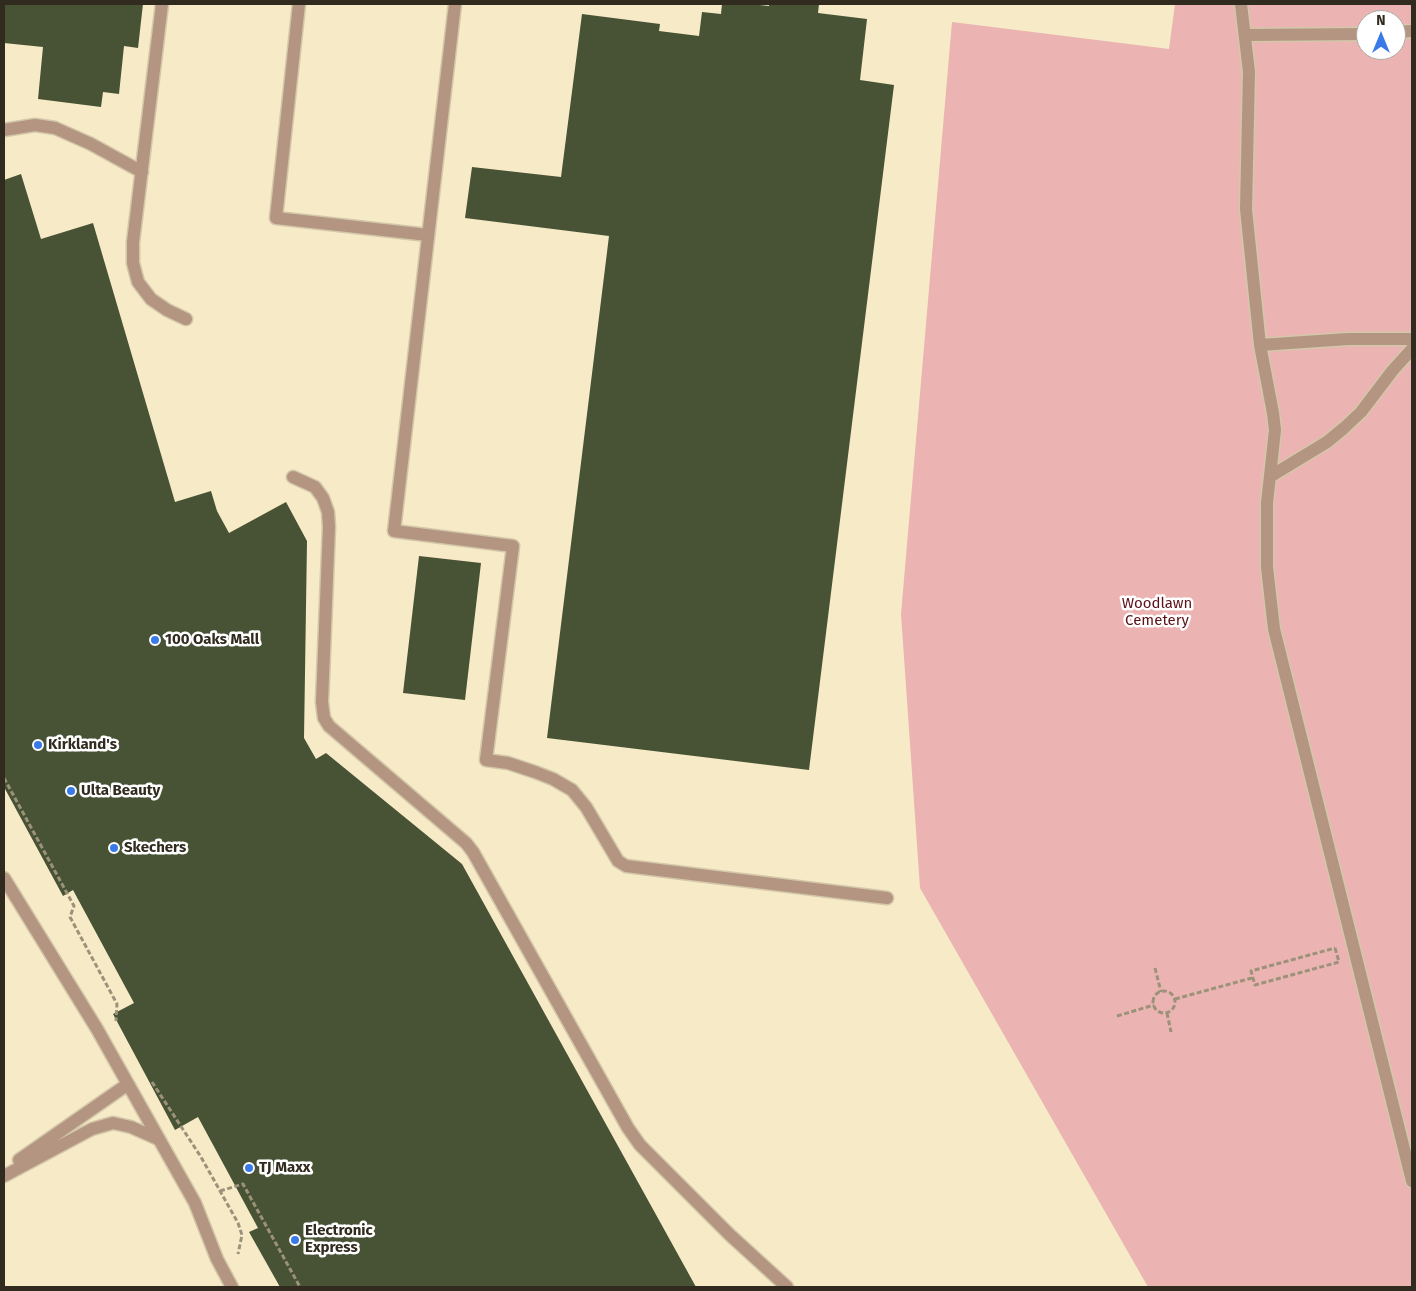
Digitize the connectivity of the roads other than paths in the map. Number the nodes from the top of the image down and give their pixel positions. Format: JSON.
{"nodes":[{"id":1,"x":162,"y":4,"type":"edge"},
{"id":2,"x":299,"y":4,"type":"edge"},
{"id":3,"x":454,"y":4,"type":"edge"},
{"id":4,"x":1241,"y":4,"type":"edge"},
{"id":5,"x":1356,"y":34,"type":"edge"},
{"id":6,"x":1245,"y":35,"type":"junction"},
{"id":7,"x":4,"y":130,"type":"edge"},
{"id":8,"x":142,"y":172,"type":"junction"},
{"id":9,"x":428,"y":235,"type":"junction"},
{"id":10,"x":186,"y":318,"type":"dead end"},
{"id":11,"x":1412,"y":339,"type":"edge"},
{"id":12,"x":1260,"y":344,"type":"junction"},
{"id":13,"x":1412,"y":349,"type":"edge"},
{"id":14,"x":1271,"y":476,"type":"junction"},
{"id":15,"x":293,"y":477,"type":"dead end"},
{"id":16,"x":4,"y":878,"type":"edge"},
{"id":17,"x":887,"y":898,"type":"dead end"},
{"id":18,"x":128,"y":1084,"type":"junction"},
{"id":19,"x":158,"y":1139,"type":"junction"},
{"id":20,"x":4,"y":1175,"type":"edge"},
{"id":21,"x":1412,"y":1181,"type":"edge"},
{"id":22,"x":232,"y":1287,"type":"edge"},
{"id":23,"x":787,"y":1287,"type":"edge"}],
"edges":[{"from":1,"to":8,"type":"lane"},
{"from":2,"to":9,"type":"lane"},
{"from":3,"to":9,"type":"lane"},
{"from":4,"to":6,"type":"lane"},
{"from":5,"to":6,"type":"lane"},
{"from":6,"to":12,"type":"lane"},
{"from":7,"to":8,"type":"lane"},
{"from":8,"to":10,"type":"lane"},
{"from":9,"to":17,"type":"lane"},
{"from":11,"to":12,"type":"lane"},
{"from":12,"to":14,"type":"lane"},
{"from":13,"to":14,"type":"lane"},
{"from":14,"to":21,"type":"lane"},
{"from":15,"to":23,"type":"lane"},
{"from":16,"to":18,"type":"lane"},
{"from":18,"to":19,"type":"lane"},
{"from":18,"to":20,"type":"lane"},
{"from":19,"to":20,"type":"lane"},
{"from":19,"to":22,"type":"lane"}]}
